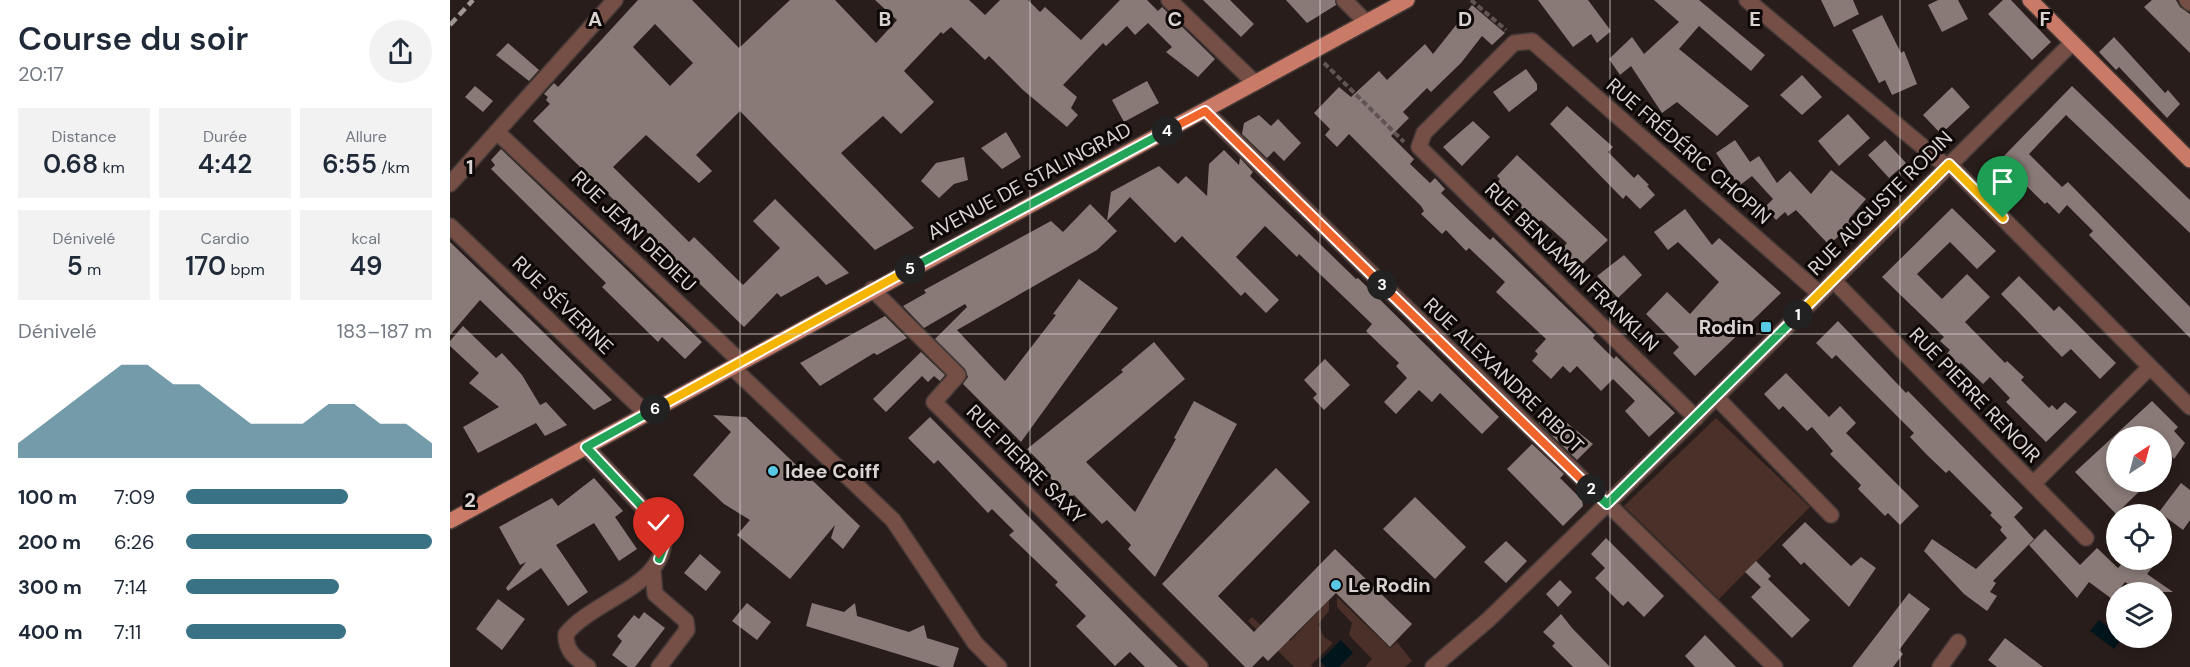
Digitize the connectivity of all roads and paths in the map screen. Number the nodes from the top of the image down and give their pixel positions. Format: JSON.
{"nodes":[{"id":1,"x":615,"y":0,"type":"edge"},
{"id":2,"x":1169,"y":0,"type":"edge"},
{"id":3,"x":1344,"y":0,"type":"edge"},
{"id":4,"x":1407,"y":0,"type":"edge"},
{"id":5,"x":1471,"y":0,"type":"edge"},
{"id":6,"x":1747,"y":0,"type":"edge"},
{"id":7,"x":2030,"y":0,"type":"edge"},
{"id":8,"x":1365,"y":22,"type":"junction"},
{"id":9,"x":1526,"y":42,"type":"junction"},
{"id":10,"x":2071,"y":44,"type":"junction"},
{"id":11,"x":1316,"y":49,"type":"junction"},
{"id":12,"x":1255,"y":83,"type":"junction"},
{"id":13,"x":1205,"y":111,"type":"junction"},
{"id":14,"x":497,"y":132,"type":"junction"},
{"id":15,"x":1419,"y":147,"type":"junction"},
{"id":16,"x":2190,"y":160,"type":"edge"},
{"id":17,"x":1947,"y":165,"type":"junction"},
{"id":18,"x":450,"y":184,"type":"edge"},
{"id":19,"x":450,"y":226,"type":"edge"},
{"id":20,"x":1833,"y":280,"type":"junction"},
{"id":21,"x":873,"y":289,"type":"junction"},
{"id":22,"x":1820,"y":293,"type":"junction"},
{"id":23,"x":736,"y":365,"type":"junction"},
{"id":24,"x":2150,"y":367,"type":"junction"},
{"id":25,"x":1716,"y":397,"type":"junction"},
{"id":26,"x":2190,"y":407,"type":"edge"},
{"id":27,"x":646,"y":413,"type":"junction"},
{"id":28,"x":1696,"y":417,"type":"junction"},
{"id":29,"x":586,"y":447,"type":"junction"},
{"id":30,"x":2033,"y":484,"type":"junction"},
{"id":31,"x":1607,"y":504,"type":"junction"},
{"id":32,"x":1831,"y":515,"type":"dead end"},
{"id":33,"x":450,"y":520,"type":"edge"},
{"id":34,"x":2086,"y":538,"type":"dead end"},
{"id":35,"x":653,"y":571,"type":"junction"},
{"id":36,"x":1958,"y":642,"type":"dead end"},
{"id":37,"x":588,"y":667,"type":"edge"},
{"id":38,"x":659,"y":667,"type":"edge"},
{"id":39,"x":999,"y":667,"type":"edge"},
{"id":40,"x":1200,"y":667,"type":"edge"},
{"id":41,"x":1433,"y":667,"type":"edge"},
{"id":42,"x":1775,"y":667,"type":"edge"},
{"id":43,"x":1940,"y":667,"type":"edge"}],
"edges":[{"from":1,"to":14,"type":"street"},
{"from":2,"to":12,"type":"street"},
{"from":3,"to":8,"type":"street"},
{"from":4,"to":8,"type":"main road","name":"AVENUE DE STALINGRAD"},
{"from":5,"to":9,"type":"path"},
{"from":6,"to":17,"type":"street"},
{"from":7,"to":10,"type":"main road"},
{"from":8,"to":11,"type":"main road","name":"AVENUE DE STALINGRAD"},
{"from":9,"to":15,"type":"street"},
{"from":9,"to":22,"type":"street","name":"RUE FRÉDÉRIC CHOPIN"},
{"from":10,"to":16,"type":"main road"},
{"from":10,"to":17,"type":"street","name":"RUE AUGUSTE RODIN"},
{"from":11,"to":12,"type":"main road","name":"AVENUE DE STALINGRAD"},
{"from":11,"to":15,"type":"path"},
{"from":12,"to":13,"type":"main road","name":"AVENUE DE STALINGRAD"},
{"from":13,"to":21,"type":"main road","name":"AVENUE DE STALINGRAD"},
{"from":13,"to":31,"type":"street","name":"RUE ALEXANDRE RIBOT"},
{"from":14,"to":18,"type":"street"},
{"from":14,"to":23,"type":"street","name":"RUE JEAN DEDIEU"},
{"from":15,"to":28,"type":"street","name":"RUE BENJAMIN FRANKLIN"},
{"from":17,"to":20,"type":"street","name":"RUE AUGUSTE RODIN"},
{"from":17,"to":24,"type":"street"},
{"from":19,"to":27,"type":"street","name":"RUE SÉVERINE"},
{"from":20,"to":22,"type":"street","name":"RUE AUGUSTE RODIN"},
{"from":20,"to":30,"type":"street","name":"RUE PIERRE RENOIR"},
{"from":21,"to":23,"type":"main road","name":"AVENUE DE STALINGRAD"},
{"from":21,"to":40,"type":"street","name":"RUE PIERRE SAXY"},
{"from":22,"to":25,"type":"street","name":"RUE AUGUSTE RODIN"},
{"from":23,"to":27,"type":"main road","name":"AVENUE DE STALINGRAD"},
{"from":23,"to":39,"type":"street","name":"RUE JEAN DEDIEU"},
{"from":24,"to":26,"type":"street"},
{"from":24,"to":30,"type":"street"},
{"from":25,"to":28,"type":"street","name":"RUE AUGUSTE RODIN"},
{"from":25,"to":32,"type":"street"},
{"from":27,"to":29,"type":"main road","name":"AVENUE DE STALINGRAD"},
{"from":28,"to":31,"type":"street","name":"RUE AUGUSTE RODIN"},
{"from":29,"to":33,"type":"main road","name":"AVENUE DE STALINGRAD"},
{"from":29,"to":35,"type":"street"},
{"from":30,"to":34,"type":"street","name":"RUE PIERRE RENOIR"},
{"from":31,"to":41,"type":"street","name":"RUE AUGUSTE RODIN"},
{"from":31,"to":42,"type":"street","name":"RUE ALEXANDRE RIBOT"},
{"from":35,"to":37,"type":"street"},
{"from":35,"to":38,"type":"street"},
{"from":36,"to":43,"type":"street"}]}
